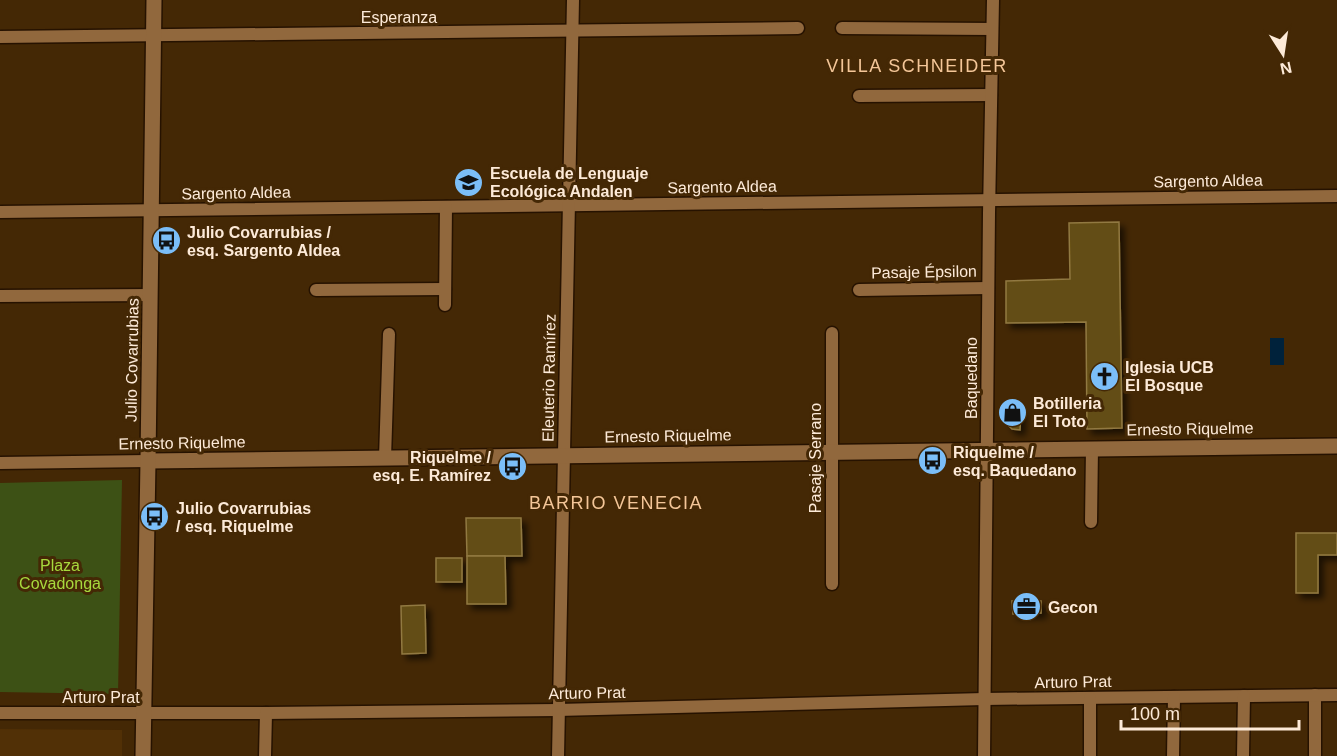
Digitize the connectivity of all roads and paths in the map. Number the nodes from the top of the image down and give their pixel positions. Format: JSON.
{"nodes":[{"id":1,"x":154,"y":0,"type":"edge"},
{"id":2,"x":573,"y":0,"type":"edge"},
{"id":3,"x":993,"y":0,"type":"edge"},
{"id":4,"x":798,"y":28,"type":"dead end"},
{"id":5,"x":842,"y":28,"type":"dead end"},
{"id":6,"x":992,"y":29,"type":"junction"},
{"id":7,"x":573,"y":32,"type":"junction"},
{"id":8,"x":153,"y":35,"type":"junction"},
{"id":9,"x":0,"y":37,"type":"edge"},
{"id":10,"x":991,"y":95,"type":"junction"},
{"id":11,"x":859,"y":96,"type":"dead end"},
{"id":12,"x":1337,"y":196,"type":"edge"},
{"id":13,"x":989,"y":200,"type":"junction"},
{"id":14,"x":569,"y":205,"type":"junction"},
{"id":15,"x":446,"y":207,"type":"junction"},
{"id":16,"x":151,"y":210,"type":"junction"},
{"id":17,"x":0,"y":212,"type":"edge"},
{"id":18,"x":988,"y":288,"type":"junction"},
{"id":19,"x":445,"y":289,"type":"junction"},
{"id":20,"x":316,"y":290,"type":"dead end"},
{"id":21,"x":860,"y":290,"type":"dead end"},
{"id":22,"x":150,"y":295,"type":"junction"},
{"id":23,"x":0,"y":296,"type":"edge"},
{"id":24,"x":445,"y":305,"type":"dead end"},
{"id":25,"x":832,"y":333,"type":"dead end"},
{"id":26,"x":389,"y":334,"type":"dead end"},
{"id":27,"x":1337,"y":446,"type":"edge"},
{"id":28,"x":1092,"y":448,"type":"junction"},
{"id":29,"x":987,"y":450,"type":"junction"},
{"id":30,"x":832,"y":452,"type":"junction"},
{"id":31,"x":564,"y":456,"type":"junction"},
{"id":32,"x":385,"y":458,"type":"junction"},
{"id":33,"x":148,"y":461,"type":"junction"},
{"id":34,"x":0,"y":463,"type":"edge"},
{"id":35,"x":1090,"y":522,"type":"dead end"},
{"id":36,"x":832,"y":584,"type":"dead end"},
{"id":37,"x":1315,"y":695,"type":"junction"},
{"id":38,"x":1337,"y":695,"type":"edge"},
{"id":39,"x":1244,"y":696,"type":"junction"},
{"id":40,"x":1174,"y":697,"type":"junction"},
{"id":41,"x":1090,"y":698,"type":"junction"},
{"id":42,"x":984,"y":699,"type":"junction"},
{"id":43,"x":558,"y":710,"type":"junction"},
{"id":44,"x":0,"y":713,"type":"edge"},
{"id":45,"x":143,"y":713,"type":"junction"},
{"id":46,"x":266,"y":713,"type":"junction"},
{"id":47,"x":143,"y":756,"type":"edge"},
{"id":48,"x":265,"y":756,"type":"edge"},
{"id":49,"x":558,"y":756,"type":"edge"},
{"id":50,"x":984,"y":756,"type":"edge"},
{"id":51,"x":1090,"y":756,"type":"edge"},
{"id":52,"x":1173,"y":756,"type":"edge"},
{"id":53,"x":1244,"y":756,"type":"edge"},
{"id":54,"x":1315,"y":756,"type":"edge"}],
"edges":[{"from":1,"to":8,"type":"street","name":"Julio Covarrubias"},
{"from":2,"to":7,"type":"street","name":"Eleuterio Ramírez"},
{"from":3,"to":6,"type":"street","name":"Baquedano"},
{"from":4,"to":7,"type":"street","name":"Esperanza"},
{"from":5,"to":6,"type":"street"},
{"from":6,"to":10,"type":"street","name":"Baquedano"},
{"from":7,"to":8,"type":"street","name":"Esperanza"},
{"from":7,"to":14,"type":"street","name":"Eleuterio Ramírez"},
{"from":8,"to":9,"type":"street","name":"Esperanza"},
{"from":8,"to":16,"type":"street","name":"Julio Covarrubias"},
{"from":10,"to":11,"type":"street"},
{"from":10,"to":13,"type":"street","name":"Baquedano"},
{"from":12,"to":13,"type":"street","name":"Sargento Aldea"},
{"from":13,"to":14,"type":"street","name":"Sargento Aldea"},
{"from":13,"to":18,"type":"street","name":"Baquedano"},
{"from":14,"to":15,"type":"street","name":"Sargento Aldea"},
{"from":14,"to":31,"type":"street","name":"Eleuterio Ramírez"},
{"from":15,"to":16,"type":"street","name":"Sargento Aldea"},
{"from":15,"to":19,"type":"street"},
{"from":16,"to":17,"type":"street","name":"Sargento Aldea"},
{"from":16,"to":22,"type":"street","name":"Julio Covarrubias"},
{"from":18,"to":21,"type":"street","name":"Pasaje Épsilon"},
{"from":18,"to":29,"type":"street","name":"Baquedano"},
{"from":19,"to":20,"type":"street"},
{"from":19,"to":24,"type":"street"},
{"from":22,"to":23,"type":"street"},
{"from":22,"to":33,"type":"street","name":"Julio Covarrubias"},
{"from":25,"to":30,"type":"street","name":"Pasaje Serrano"},
{"from":26,"to":32,"type":"street"},
{"from":27,"to":28,"type":"street","name":"Ernesto Riquelme"},
{"from":28,"to":29,"type":"street","name":"Ernesto Riquelme"},
{"from":28,"to":35,"type":"street"},
{"from":29,"to":30,"type":"street","name":"Ernesto Riquelme"},
{"from":29,"to":42,"type":"street","name":"Baquedano"},
{"from":30,"to":31,"type":"street","name":"Ernesto Riquelme"},
{"from":30,"to":36,"type":"street","name":"Pasaje Serrano"},
{"from":31,"to":32,"type":"street","name":"Ernesto Riquelme"},
{"from":31,"to":43,"type":"street","name":"Eleuterio Ramírez"},
{"from":32,"to":33,"type":"street","name":"Ernesto Riquelme"},
{"from":33,"to":34,"type":"street","name":"Ernesto Riquelme"},
{"from":33,"to":45,"type":"street","name":"Julio Covarrubias"},
{"from":37,"to":38,"type":"street","name":"Arturo Prat"},
{"from":37,"to":39,"type":"street","name":"Arturo Prat"},
{"from":37,"to":54,"type":"street"},
{"from":39,"to":40,"type":"street","name":"Arturo Prat"},
{"from":39,"to":53,"type":"street"},
{"from":40,"to":41,"type":"street","name":"Arturo Prat"},
{"from":40,"to":52,"type":"street"},
{"from":41,"to":42,"type":"street","name":"Arturo Prat"},
{"from":41,"to":51,"type":"street"},
{"from":42,"to":43,"type":"street","name":"Arturo Prat"},
{"from":42,"to":50,"type":"street","name":"Baquedano"},
{"from":43,"to":46,"type":"street","name":"Arturo Prat"},
{"from":43,"to":49,"type":"street","name":"Eleuterio Ramírez"},
{"from":44,"to":45,"type":"street","name":"Arturo Prat"},
{"from":45,"to":46,"type":"street","name":"Arturo Prat"},
{"from":45,"to":47,"type":"street","name":"Julio Covarrubias"},
{"from":46,"to":48,"type":"street"}]}
